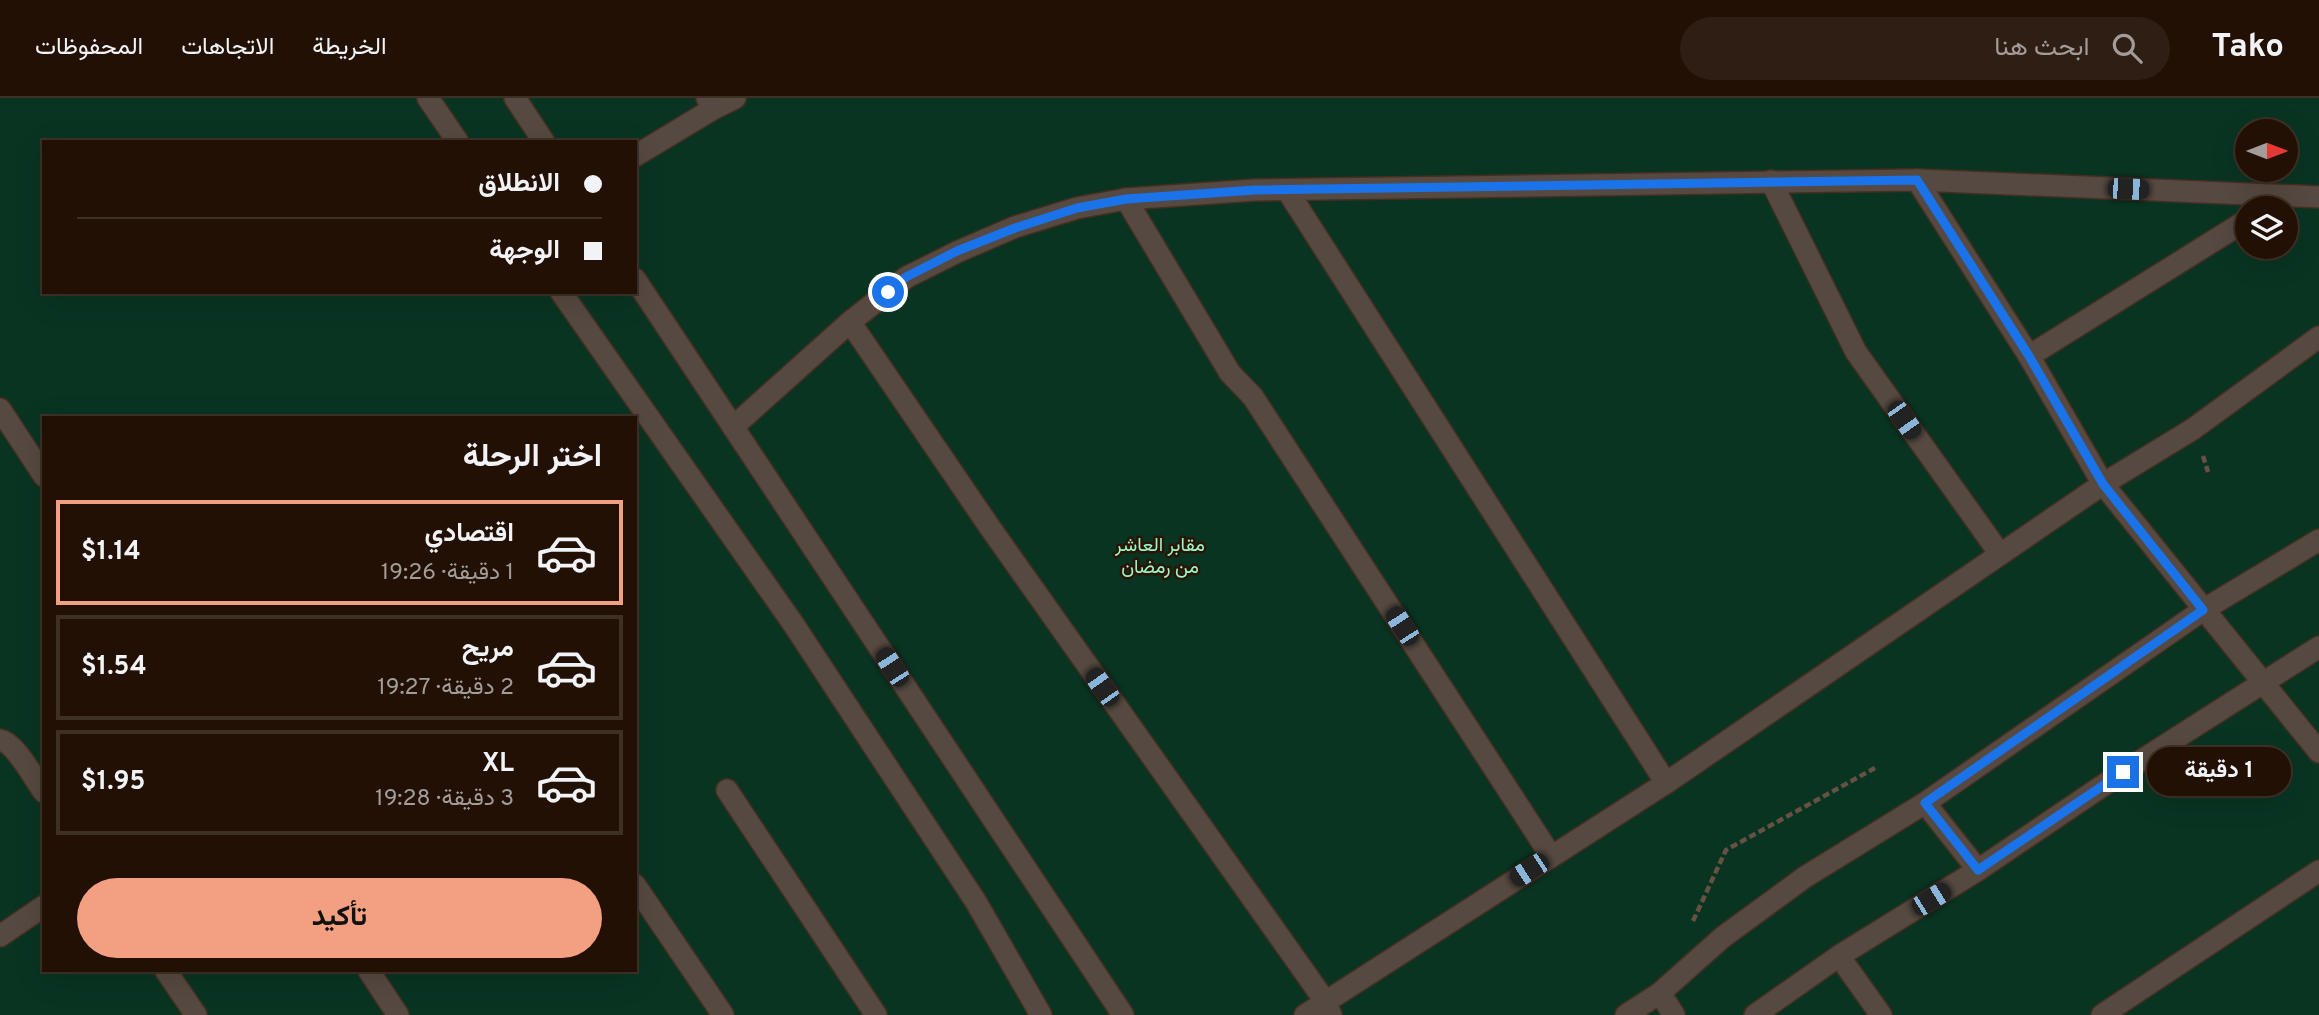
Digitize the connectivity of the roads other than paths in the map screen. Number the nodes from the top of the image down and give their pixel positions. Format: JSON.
{"nodes":[{"id":1,"x":428,"y":98,"type":"edge"},
{"id":2,"x":515,"y":98,"type":"edge"},
{"id":3,"x":735,"y":98,"type":"edge"},
{"id":4,"x":710,"y":104,"type":"edge"},
{"id":5,"x":457,"y":140,"type":"edge"},
{"id":6,"x":543,"y":140,"type":"edge"},
{"id":7,"x":637,"y":155,"type":"edge"},
{"id":8,"x":1917,"y":180,"type":"junction"},
{"id":9,"x":1771,"y":181,"type":"junction"},
{"id":10,"x":1287,"y":190,"type":"junction"},
{"id":11,"x":2287,"y":196,"type":"edge"},
{"id":12,"x":2298,"y":196,"type":"edge"},
{"id":13,"x":2319,"y":197,"type":"edge"},
{"id":14,"x":1126,"y":199,"type":"junction"},
{"id":15,"x":2235,"y":227,"type":"edge"},
{"id":16,"x":637,"y":282,"type":"edge"},
{"id":17,"x":562,"y":294,"type":"edge"},
{"id":18,"x":850,"y":322,"type":"junction"},
{"id":19,"x":2319,"y":337,"type":"edge"},
{"id":20,"x":2029,"y":356,"type":"junction"},
{"id":21,"x":0,"y":409,"type":"edge"},
{"id":22,"x":733,"y":426,"type":"junction"},
{"id":23,"x":42,"y":473,"type":"edge"},
{"id":24,"x":2103,"y":484,"type":"junction"},
{"id":25,"x":2319,"y":540,"type":"edge"},
{"id":26,"x":2000,"y":554,"type":"junction"},
{"id":27,"x":2203,"y":610,"type":"junction"},
{"id":28,"x":2319,"y":648,"type":"edge"},
{"id":29,"x":2263,"y":682,"type":"junction"},
{"id":30,"x":0,"y":740,"type":"edge"},
{"id":31,"x":2319,"y":752,"type":"edge"},
{"id":32,"x":1666,"y":783,"type":"junction"},
{"id":33,"x":42,"y":789,"type":"edge"},
{"id":34,"x":727,"y":790,"type":"dead end"},
{"id":35,"x":1925,"y":803,"type":"junction"},
{"id":36,"x":1551,"y":856,"type":"junction"},
{"id":37,"x":1978,"y":870,"type":"junction"},
{"id":38,"x":2319,"y":871,"type":"edge"},
{"id":39,"x":637,"y":888,"type":"edge"},
{"id":40,"x":42,"y":907,"type":"edge"},
{"id":41,"x":0,"y":936,"type":"edge"},
{"id":42,"x":1839,"y":956,"type":"junction"},
{"id":43,"x":167,"y":972,"type":"edge"},
{"id":44,"x":370,"y":972,"type":"edge"},
{"id":45,"x":1660,"y":993,"type":"junction"},
{"id":46,"x":1328,"y":1008,"type":"edge"},
{"id":47,"x":196,"y":1015,"type":"edge"},
{"id":48,"x":397,"y":1015,"type":"edge"},
{"id":49,"x":723,"y":1015,"type":"edge"},
{"id":50,"x":876,"y":1015,"type":"edge"},
{"id":51,"x":1041,"y":1015,"type":"edge"},
{"id":52,"x":1123,"y":1015,"type":"edge"},
{"id":53,"x":1305,"y":1015,"type":"edge"},
{"id":54,"x":1626,"y":1015,"type":"edge"},
{"id":55,"x":1674,"y":1015,"type":"edge"},
{"id":56,"x":1755,"y":1015,"type":"edge"},
{"id":57,"x":1881,"y":1015,"type":"edge"},
{"id":58,"x":2102,"y":1015,"type":"edge"}],
"edges":[{"from":1,"to":5,"type":"lane"},
{"from":2,"to":6,"type":"lane"},
{"from":3,"to":4,"type":"lane"},
{"from":4,"to":7,"type":"lane"},
{"from":8,"to":9,"type":"lane"},
{"from":8,"to":11,"type":"lane"},
{"from":8,"to":20,"type":"lane"},
{"from":9,"to":10,"type":"lane"},
{"from":9,"to":26,"type":"lane"},
{"from":10,"to":14,"type":"lane"},
{"from":10,"to":32,"type":"lane"},
{"from":12,"to":13,"type":"lane"},
{"from":14,"to":18,"type":"lane"},
{"from":14,"to":36,"type":"lane"},
{"from":15,"to":20,"type":"lane"},
{"from":16,"to":22,"type":"lane"},
{"from":17,"to":51,"type":"lane"},
{"from":18,"to":22,"type":"lane"},
{"from":18,"to":46,"type":"lane"},
{"from":19,"to":24,"type":"lane"},
{"from":20,"to":24,"type":"lane"},
{"from":21,"to":23,"type":"lane"},
{"from":22,"to":52,"type":"lane"},
{"from":24,"to":26,"type":"lane"},
{"from":24,"to":27,"type":"lane"},
{"from":25,"to":27,"type":"lane"},
{"from":26,"to":32,"type":"lane"},
{"from":27,"to":29,"type":"lane"},
{"from":27,"to":35,"type":"lane"},
{"from":28,"to":29,"type":"lane"},
{"from":29,"to":31,"type":"lane"},
{"from":29,"to":37,"type":"lane"},
{"from":30,"to":33,"type":"lane"},
{"from":32,"to":36,"type":"lane"},
{"from":34,"to":50,"type":"lane"},
{"from":35,"to":37,"type":"lane"},
{"from":35,"to":45,"type":"lane"},
{"from":36,"to":46,"type":"lane"},
{"from":37,"to":42,"type":"lane"},
{"from":38,"to":58,"type":"lane"},
{"from":39,"to":49,"type":"lane"},
{"from":40,"to":41,"type":"lane"},
{"from":42,"to":56,"type":"lane"},
{"from":42,"to":57,"type":"lane"},
{"from":43,"to":47,"type":"lane"},
{"from":44,"to":48,"type":"lane"},
{"from":45,"to":54,"type":"lane"},
{"from":45,"to":55,"type":"lane"},
{"from":46,"to":53,"type":"lane"}]}
